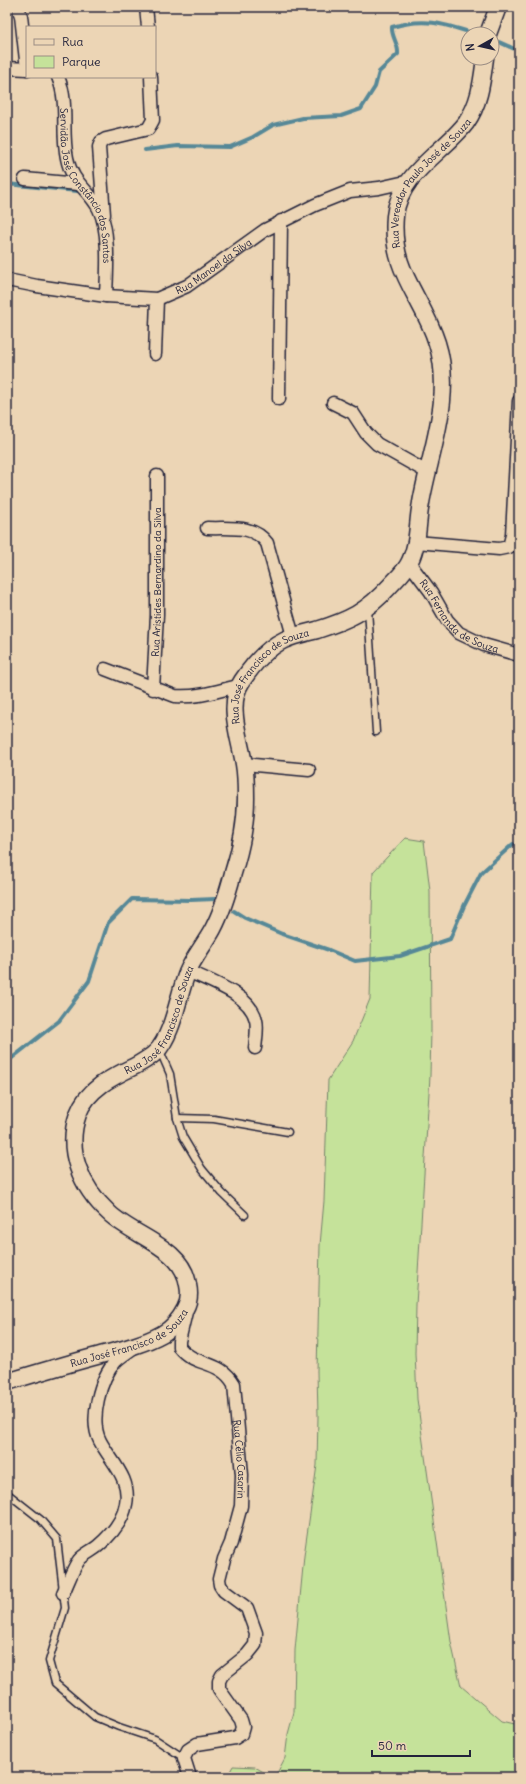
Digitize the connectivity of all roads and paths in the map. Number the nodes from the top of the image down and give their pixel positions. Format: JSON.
{"nodes":[{"id":1,"x":18,"y":7,"type":"edge"},
{"id":2,"x":146,"y":7,"type":"edge"},
{"id":3,"x":498,"y":7,"type":"edge"},
{"id":4,"x":148,"y":26,"type":"edge"},
{"id":5,"x":491,"y":26,"type":"edge"},
{"id":6,"x":26,"y":60,"type":"edge"},
{"id":7,"x":484,"y":66,"type":"edge"},
{"id":8,"x":7,"y":68,"type":"edge"},
{"id":9,"x":26,"y":69,"type":"edge"},
{"id":10,"x":58,"y":78,"type":"edge"},
{"id":11,"x":151,"y":78,"type":"edge"},
{"id":12,"x":25,"y":180,"type":"dead end"},
{"id":13,"x":410,"y":181,"type":"junction"},
{"id":14,"x":78,"y":184,"type":"junction"},
{"id":15,"x":281,"y":221,"type":"junction"},
{"id":16,"x":104,"y":222,"type":"junction"},
{"id":17,"x":7,"y":280,"type":"edge"},
{"id":18,"x":106,"y":296,"type":"junction"},
{"id":19,"x":157,"y":299,"type":"junction"},
{"id":20,"x":155,"y":354,"type":"dead end"},
{"id":21,"x":279,"y":399,"type":"dead end"},
{"id":22,"x":519,"y":402,"type":"edge"},
{"id":23,"x":333,"y":403,"type":"dead end"},
{"id":24,"x":427,"y":472,"type":"junction"},
{"id":25,"x":157,"y":476,"type":"dead end"},
{"id":26,"x":207,"y":528,"type":"dead end"},
{"id":27,"x":416,"y":542,"type":"junction"},
{"id":28,"x":410,"y":564,"type":"junction"},
{"id":29,"x":368,"y":608,"type":"junction"},
{"id":30,"x":293,"y":636,"type":"junction"},
{"id":31,"x":519,"y":655,"type":"edge"},
{"id":32,"x":105,"y":669,"type":"dead end"},
{"id":33,"x":238,"y":686,"type":"junction"},
{"id":34,"x":154,"y":689,"type":"junction"},
{"id":35,"x":376,"y":732,"type":"dead end"},
{"id":36,"x":244,"y":764,"type":"junction"},
{"id":37,"x":309,"y":770,"type":"dead end"},
{"id":38,"x":188,"y":971,"type":"junction"},
{"id":39,"x":255,"y":1048,"type":"dead end"},
{"id":40,"x":159,"y":1050,"type":"junction"},
{"id":41,"x":177,"y":1118,"type":"junction"},
{"id":42,"x":288,"y":1132,"type":"dead end"},
{"id":43,"x":244,"y":1215,"type":"dead end"},
{"id":44,"x":187,"y":1307,"type":"junction"},
{"id":45,"x":137,"y":1345,"type":"junction"},
{"id":46,"x":7,"y":1382,"type":"edge"},
{"id":47,"x":7,"y":1494,"type":"edge"},
{"id":48,"x":63,"y":1593,"type":"junction"},
{"id":49,"x":184,"y":1758,"type":"junction"},
{"id":50,"x":190,"y":1777,"type":"edge"}],
"edges":[{"from":1,"to":6,"type":"street"},
{"from":2,"to":4,"type":"street"},
{"from":3,"to":5,"type":"street"},
{"from":7,"to":13,"type":"street","name":"Rua Vereador Paulo José de Souza"},
{"from":8,"to":9,"type":"street"},
{"from":10,"to":14,"type":"street","name":"Servidão José Constâncio dos Santos"},
{"from":11,"to":16,"type":"street"},
{"from":12,"to":14,"type":"street"},
{"from":13,"to":15,"type":"street","name":"Rua Manoel da Silva"},
{"from":13,"to":24,"type":"street","name":"Rua Vereador Paulo José de Souza"},
{"from":14,"to":16,"type":"street","name":"Servidão José Constâncio dos Santos"},
{"from":15,"to":19,"type":"street","name":"Rua Manoel da Silva"},
{"from":15,"to":21,"type":"street"},
{"from":16,"to":18,"type":"street","name":"Servidão José Constâncio dos Santos"},
{"from":17,"to":18,"type":"street","name":"Rua Manoel da Silva"},
{"from":18,"to":19,"type":"street","name":"Rua Manoel da Silva"},
{"from":19,"to":20,"type":"street"},
{"from":22,"to":27,"type":"street"},
{"from":23,"to":24,"type":"street"},
{"from":24,"to":27,"type":"street","name":"Rua Vereador Paulo José de Souza"},
{"from":25,"to":34,"type":"street","name":"Rua Aristides Bernardino da Silva"},
{"from":26,"to":30,"type":"street"},
{"from":27,"to":28,"type":"street","name":"Rua Vereador Paulo José de Souza"},
{"from":28,"to":29,"type":"street","name":"Rua José Francisco de Souza"},
{"from":28,"to":31,"type":"street","name":"Rua Fernanda de Souza"},
{"from":29,"to":30,"type":"street","name":"Rua José Francisco de Souza"},
{"from":29,"to":35,"type":"lane"},
{"from":30,"to":33,"type":"street","name":"Rua José Francisco de Souza"},
{"from":32,"to":34,"type":"street"},
{"from":33,"to":34,"type":"street"},
{"from":33,"to":36,"type":"street","name":"Rua José Francisco de Souza"},
{"from":36,"to":37,"type":"street"},
{"from":36,"to":38,"type":"street","name":"Rua José Francisco de Souza"},
{"from":38,"to":39,"type":"street"},
{"from":38,"to":40,"type":"street","name":"Rua José Francisco de Souza"},
{"from":40,"to":41,"type":"lane"},
{"from":40,"to":44,"type":"street","name":"Rua José Francisco de Souza"},
{"from":41,"to":42,"type":"lane"},
{"from":41,"to":43,"type":"lane"},
{"from":44,"to":45,"type":"street","name":"Rua José Francisco de Souza"},
{"from":44,"to":49,"type":"street","name":"Rua Célio Casarin"},
{"from":45,"to":46,"type":"street","name":"Rua José Francisco de Souza"},
{"from":45,"to":48,"type":"street"},
{"from":47,"to":48,"type":"lane"},
{"from":48,"to":49,"type":"lane"},
{"from":49,"to":50,"type":"street"}]}
